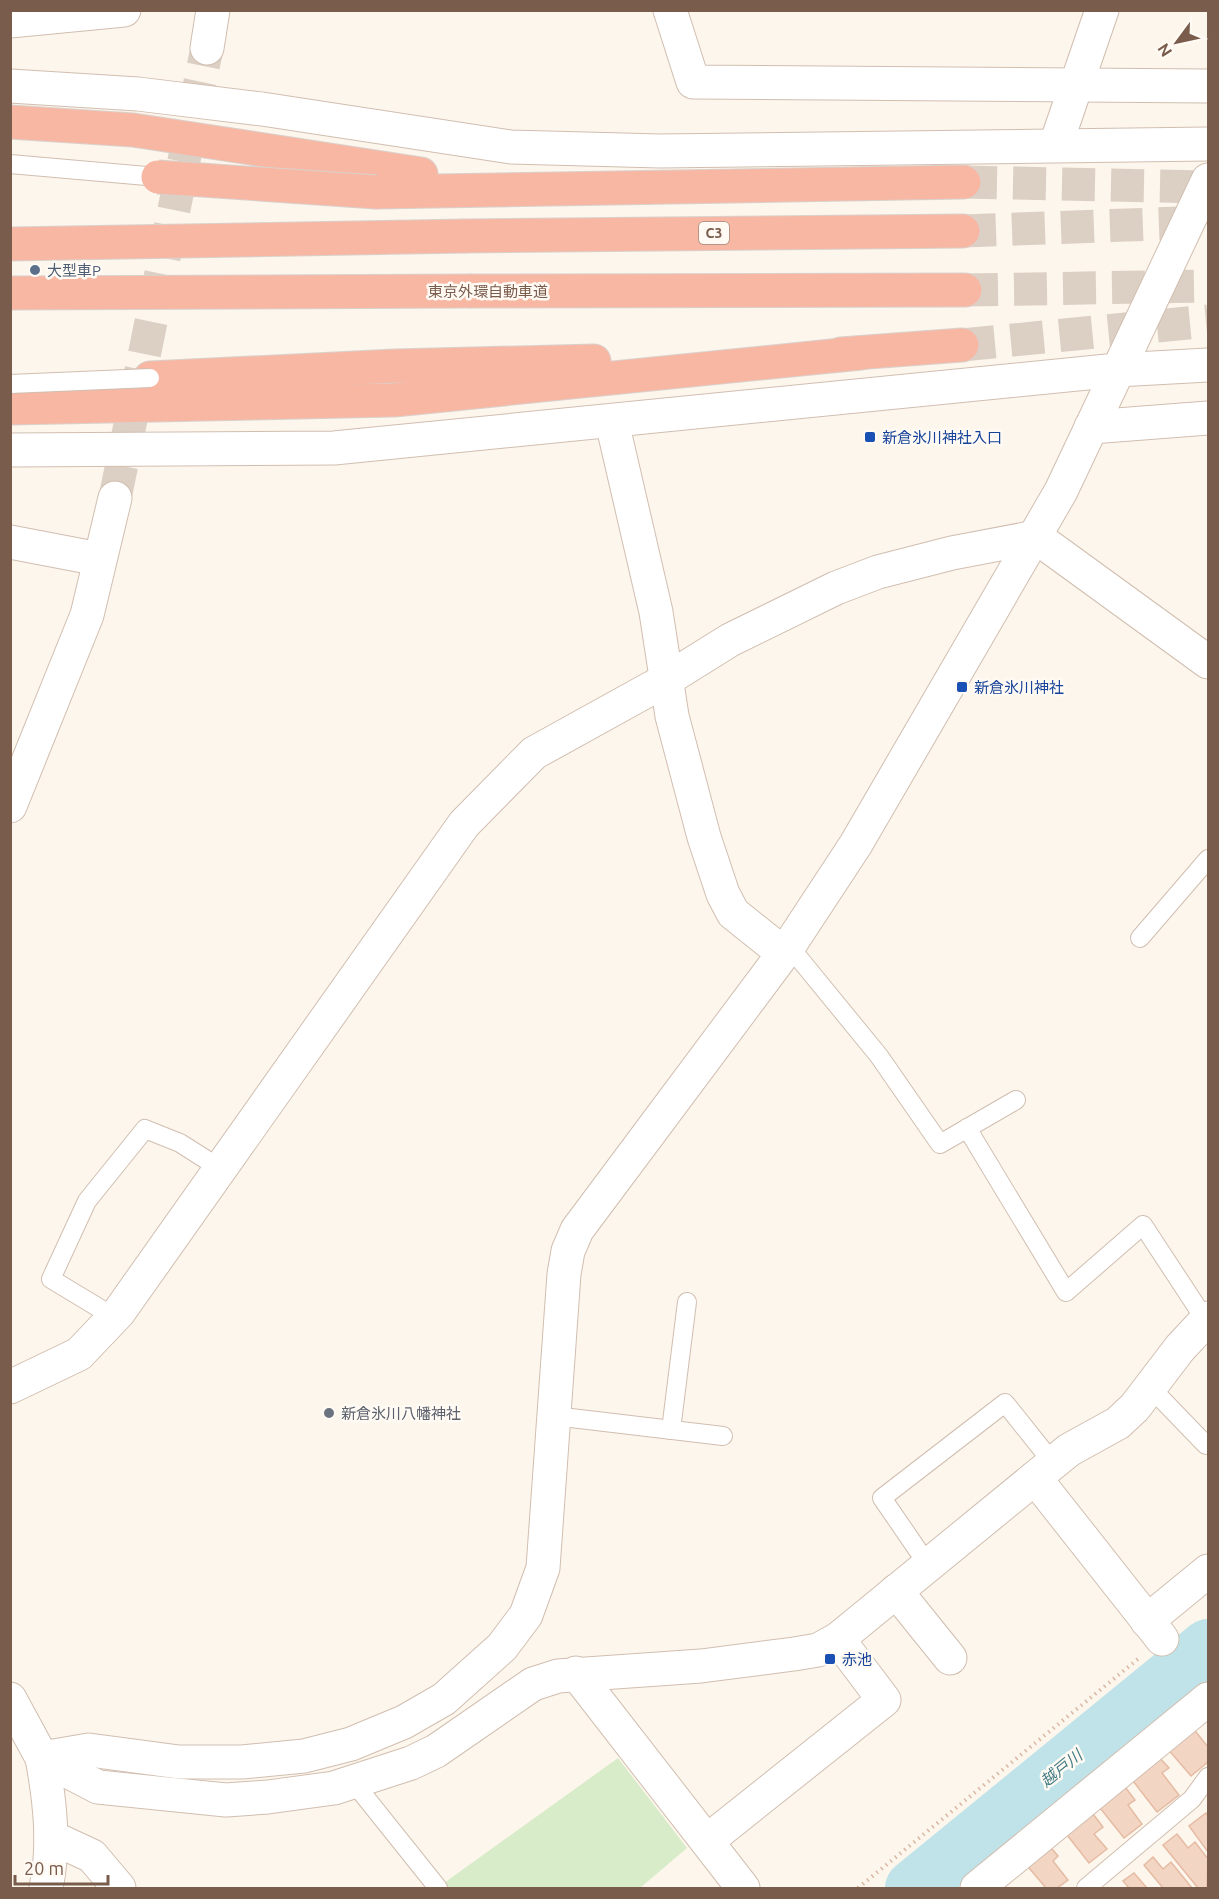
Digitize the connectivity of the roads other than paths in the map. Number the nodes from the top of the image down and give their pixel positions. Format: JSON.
{"nodes":[{"id":1,"x":124,"y":10,"type":"edge"},
{"id":2,"x":213,"y":10,"type":"edge"},
{"id":3,"x":670,"y":10,"type":"edge"},
{"id":4,"x":1102,"y":10,"type":"edge"},
{"id":5,"x":10,"y":21,"type":"edge"},
{"id":6,"x":207,"y":48,"type":"tunnel mouth"},
{"id":7,"x":1209,"y":86,"type":"edge"},
{"id":8,"x":10,"y":87,"type":"edge"},
{"id":9,"x":1076,"y":87,"type":"junction"},
{"id":10,"x":10,"y":122,"type":"edge"},
{"id":11,"x":1056,"y":144,"type":"junction"},
{"id":12,"x":1209,"y":144,"type":"edge"},
{"id":13,"x":10,"y":164,"type":"edge"},
{"id":14,"x":158,"y":177,"type":"joint"},
{"id":15,"x":1209,"y":180,"type":"edge"},
{"id":16,"x":964,"y":182,"type":"tunnel mouth"},
{"id":17,"x":581,"y":189,"type":"junction"},
{"id":18,"x":963,"y":231,"type":"tunnel mouth"},
{"id":19,"x":10,"y":244,"type":"edge"},
{"id":20,"x":965,"y":290,"type":"tunnel mouth"},
{"id":21,"x":10,"y":293,"type":"edge"},
{"id":22,"x":962,"y":345,"type":"tunnel mouth"},
{"id":23,"x":861,"y":353,"type":"junction"},
{"id":24,"x":1209,"y":365,"type":"edge"},
{"id":25,"x":1117,"y":370,"type":"junction"},
{"id":26,"x":10,"y":384,"type":"edge"},
{"id":27,"x":147,"y":392,"type":"junction"},
{"id":28,"x":10,"y":408,"type":"edge"},
{"id":29,"x":1209,"y":418,"type":"edge"},
{"id":30,"x":612,"y":422,"type":"junction"},
{"id":31,"x":1091,"y":427,"type":"junction"},
{"id":32,"x":10,"y":450,"type":"edge"},
{"id":33,"x":115,"y":498,"type":"tunnel mouth"},
{"id":34,"x":1036,"y":537,"type":"junction"},
{"id":35,"x":10,"y":542,"type":"edge"},
{"id":36,"x":99,"y":559,"type":"junction"},
{"id":37,"x":1209,"y":662,"type":"edge"},
{"id":38,"x":666,"y":680,"type":"junction"},
{"id":39,"x":10,"y":806,"type":"edge"},
{"id":40,"x":1209,"y":860,"type":"edge"},
{"id":41,"x":1140,"y":938,"type":"dead end"},
{"id":42,"x":786,"y":950,"type":"junction"},
{"id":43,"x":1016,"y":1100,"type":"dead end"},
{"id":44,"x":967,"y":1128,"type":"junction"},
{"id":45,"x":220,"y":1169,"type":"junction"},
{"id":46,"x":687,"y":1302,"type":"dead end"},
{"id":47,"x":114,"y":1317,"type":"junction"},
{"id":48,"x":1208,"y":1321,"type":"edge"},
{"id":49,"x":10,"y":1387,"type":"edge"},
{"id":50,"x":1150,"y":1387,"type":"junction"},
{"id":51,"x":554,"y":1416,"type":"junction"},
{"id":52,"x":672,"y":1430,"type":"junction"},
{"id":53,"x":723,"y":1436,"type":"dead end"},
{"id":54,"x":1206,"y":1445,"type":"dead end"},
{"id":55,"x":1044,"y":1471,"type":"junction"},
{"id":56,"x":928,"y":1565,"type":"junction"},
{"id":57,"x":1209,"y":1571,"type":"edge"},
{"id":58,"x":896,"y":1591,"type":"junction"},
{"id":59,"x":838,"y":1639,"type":"junction"},
{"id":60,"x":950,"y":1658,"type":"dead end"},
{"id":61,"x":576,"y":1673,"type":"junction"},
{"id":62,"x":10,"y":1699,"type":"edge"},
{"id":63,"x":1208,"y":1701,"type":"edge"},
{"id":64,"x":42,"y":1758,"type":"junction"},
{"id":65,"x":1209,"y":1777,"type":"edge"},
{"id":66,"x":354,"y":1783,"type":"junction"},
{"id":67,"x":51,"y":1837,"type":"junction"},
{"id":68,"x":707,"y":1841,"type":"junction"},
{"id":69,"x":46,"y":1888,"type":"edge"},
{"id":70,"x":119,"y":1888,"type":"edge"},
{"id":71,"x":438,"y":1888,"type":"edge"},
{"id":72,"x":743,"y":1888,"type":"edge"},
{"id":73,"x":977,"y":1888,"type":"edge"},
{"id":74,"x":1086,"y":1888,"type":"edge"}],
"edges":[{"from":1,"to":5,"type":"street"},
{"from":2,"to":6,"type":"street"},
{"from":3,"to":9,"type":"street"},
{"from":4,"to":9,"type":"street"},
{"from":7,"to":9,"type":"street"},
{"from":8,"to":11,"type":"street"},
{"from":9,"to":11,"type":"street"},
{"from":10,"to":17,"type":"highway"},
{"from":11,"to":12,"type":"street"},
{"from":13,"to":14,"type":"lane"},
{"from":14,"to":17,"type":"highway","bridge":true},
{"from":15,"to":25,"type":"street"},
{"from":16,"to":17,"type":"highway"},
{"from":18,"to":19,"type":"highway","number":"C3","bridge":true},
{"from":20,"to":21,"type":"highway","name":"東京外環自動車道","bridge":true},
{"from":22,"to":23,"type":"highway"},
{"from":23,"to":27,"type":"highway"},
{"from":23,"to":27,"type":"highway"},
{"from":24,"to":25,"type":"street"},
{"from":25,"to":30,"type":"street"},
{"from":25,"to":31,"type":"street"},
{"from":26,"to":27,"type":"lane","bridge":true},
{"from":27,"to":28,"type":"highway"},
{"from":29,"to":31,"type":"street"},
{"from":30,"to":32,"type":"street"},
{"from":30,"to":38,"type":"street"},
{"from":31,"to":34,"type":"street"},
{"from":33,"to":36,"type":"street"},
{"from":34,"to":37,"type":"street"},
{"from":34,"to":38,"type":"street"},
{"from":34,"to":42,"type":"street"},
{"from":35,"to":36,"type":"street"},
{"from":36,"to":39,"type":"street"},
{"from":38,"to":42,"type":"street"},
{"from":38,"to":45,"type":"street"},
{"from":40,"to":41,"type":"lane"},
{"from":42,"to":44,"type":"lane"},
{"from":42,"to":51,"type":"street"},
{"from":43,"to":44,"type":"lane"},
{"from":44,"to":48,"type":"lane"},
{"from":45,"to":47,"type":"street"},
{"from":45,"to":47,"type":"lane"},
{"from":46,"to":52,"type":"lane"},
{"from":47,"to":49,"type":"street"},
{"from":48,"to":50,"type":"street"},
{"from":50,"to":54,"type":"lane"},
{"from":50,"to":55,"type":"street"},
{"from":51,"to":52,"type":"lane"},
{"from":51,"to":64,"type":"street"},
{"from":52,"to":53,"type":"lane"},
{"from":55,"to":56,"type":"street"},
{"from":55,"to":56,"type":"lane"},
{"from":55,"to":57,"type":"street"},
{"from":56,"to":58,"type":"street"},
{"from":58,"to":59,"type":"street"},
{"from":58,"to":60,"type":"street"},
{"from":59,"to":61,"type":"street"},
{"from":59,"to":68,"type":"street"},
{"from":61,"to":66,"type":"street"},
{"from":61,"to":68,"type":"street"},
{"from":62,"to":64,"type":"street"},
{"from":63,"to":73,"type":"street"},
{"from":64,"to":66,"type":"street"},
{"from":64,"to":67,"type":"street"},
{"from":65,"to":74,"type":"lane"},
{"from":66,"to":71,"type":"lane"},
{"from":67,"to":69,"type":"street"},
{"from":67,"to":70,"type":"street"},
{"from":68,"to":72,"type":"street"}]}
